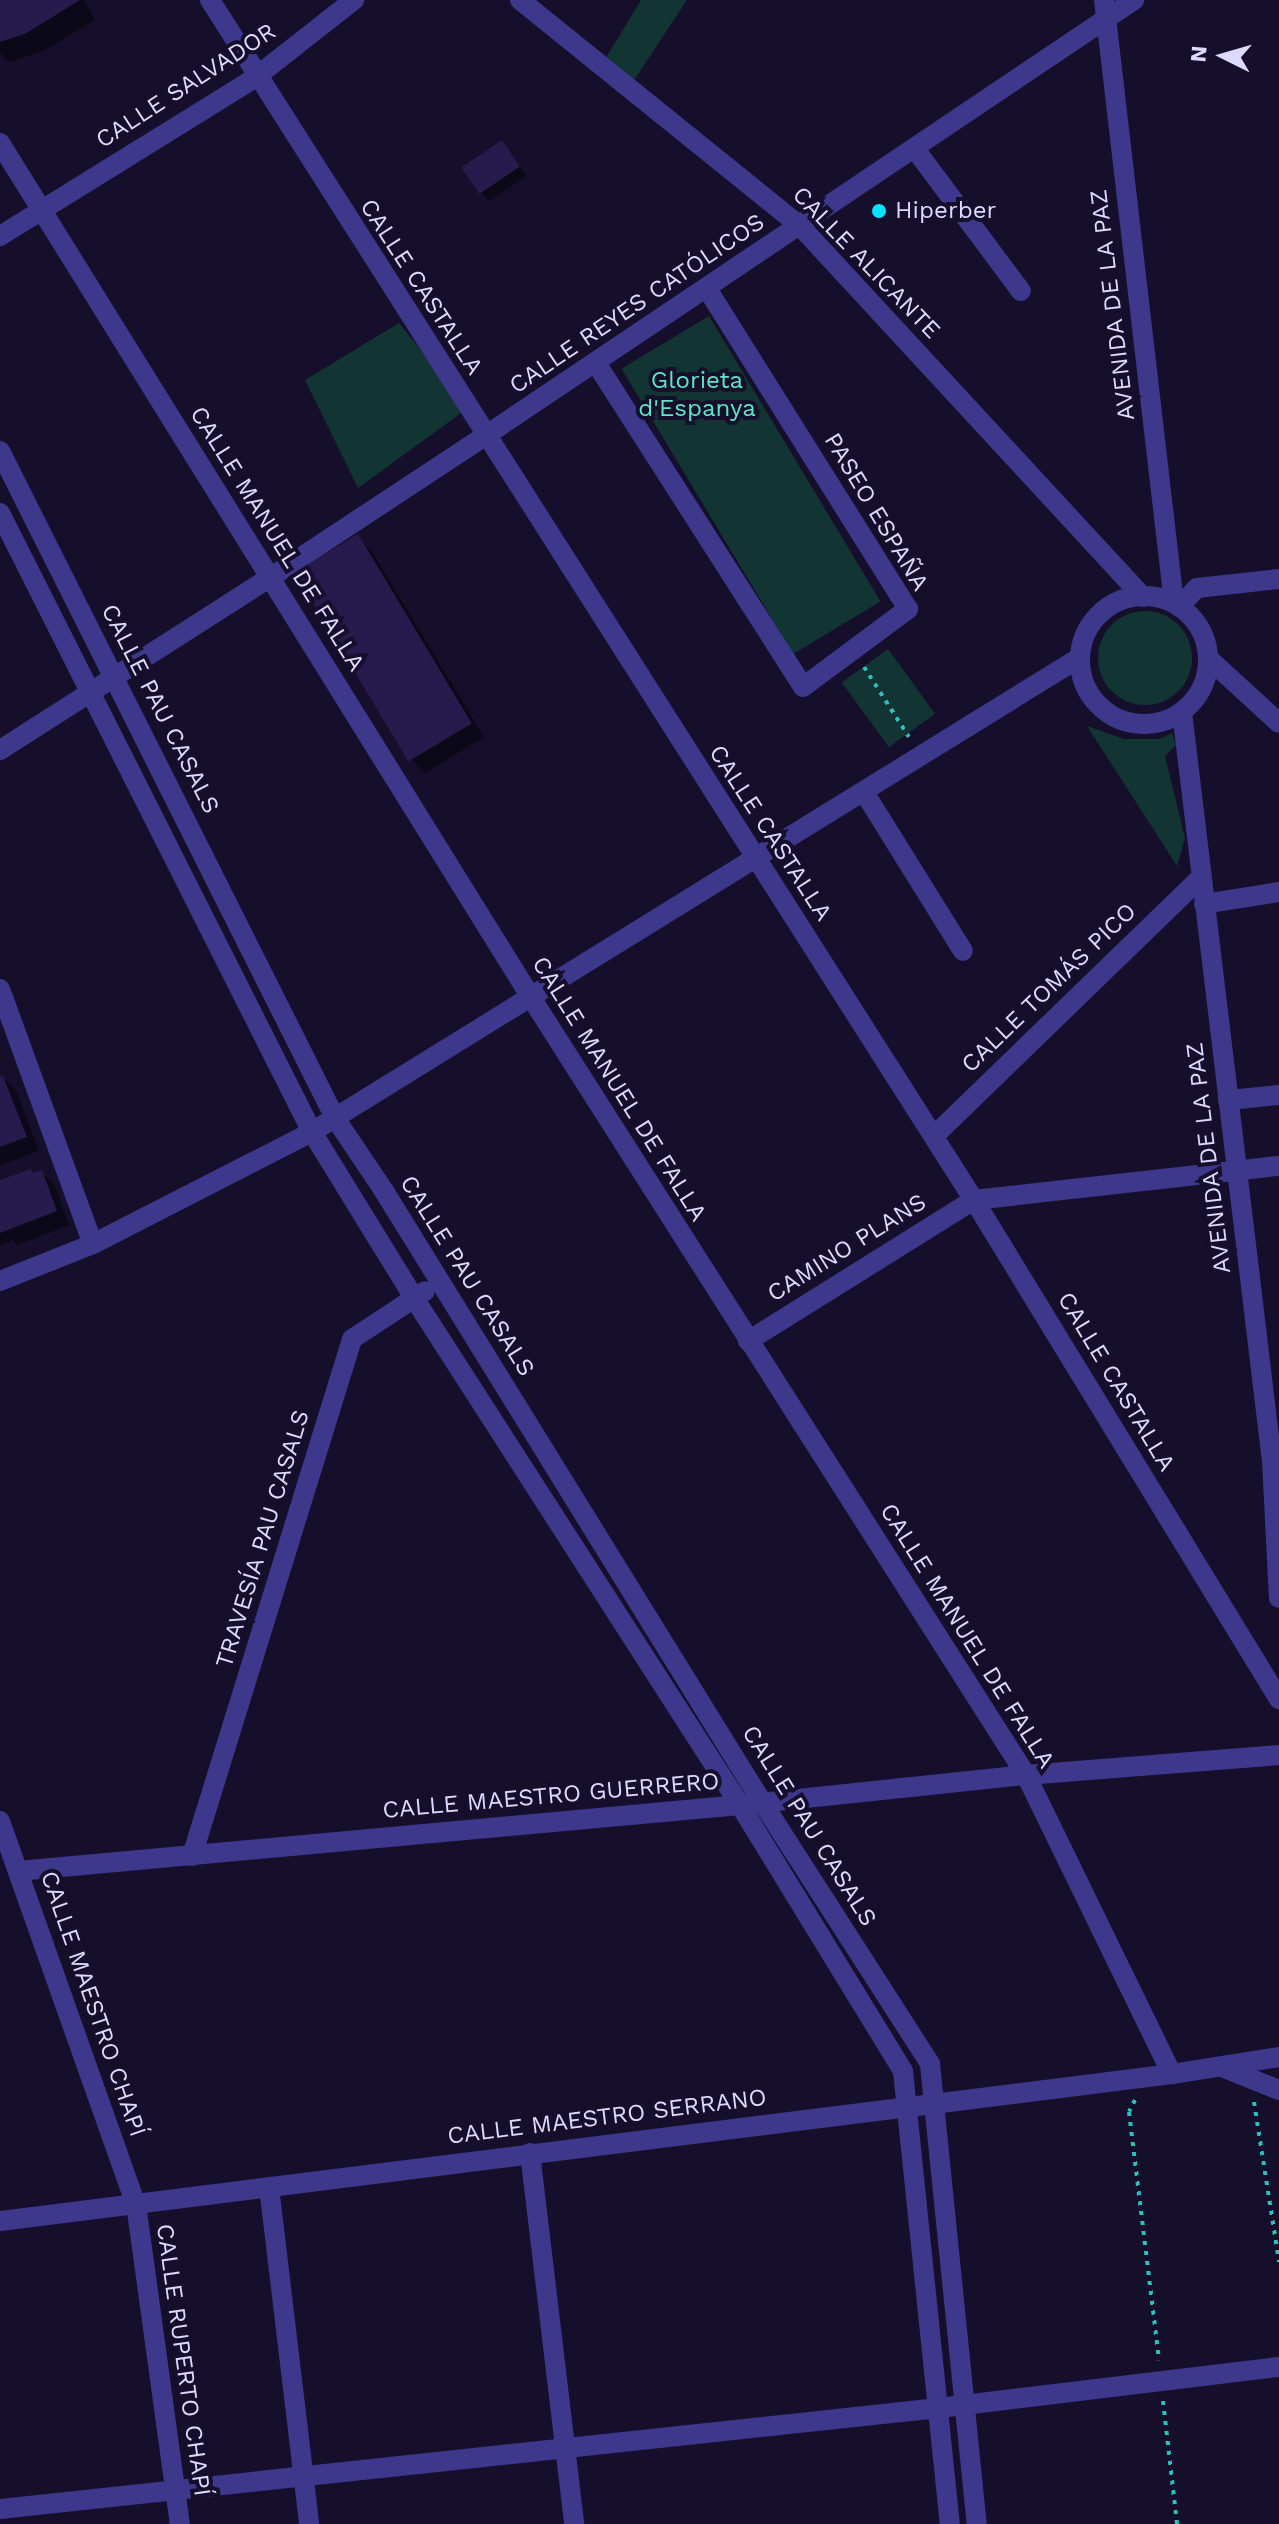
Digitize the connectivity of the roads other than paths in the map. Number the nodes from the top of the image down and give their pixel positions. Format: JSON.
{"nodes":[{"id":1,"x":210,"y":0,"type":"edge"},
{"id":2,"x":354,"y":0,"type":"edge"},
{"id":3,"x":520,"y":0,"type":"edge"},
{"id":4,"x":1134,"y":0,"type":"edge"},
{"id":5,"x":1106,"y":9,"type":"edge"},
{"id":6,"x":256,"y":77,"type":"junction"},
{"id":7,"x":0,"y":143,"type":"edge"},
{"id":8,"x":915,"y":149,"type":"junction"},
{"id":9,"x":42,"y":209,"type":"junction"},
{"id":10,"x":801,"y":227,"type":"junction"},
{"id":11,"x":0,"y":236,"type":"edge"},
{"id":12,"x":707,"y":289,"type":"junction"},
{"id":13,"x":1021,"y":291,"type":"dead end"},
{"id":14,"x":596,"y":363,"type":"junction"},
{"id":15,"x":485,"y":436,"type":"junction"},
{"id":16,"x":0,"y":451,"type":"edge"},
{"id":17,"x":0,"y":513,"type":"edge"},
{"id":18,"x":271,"y":577,"type":"junction"},
{"id":19,"x":1279,"y":579,"type":"edge"},
{"id":20,"x":1143,"y":597,"type":"junction"},
{"id":21,"x":1176,"y":605,"type":"junction"},
{"id":22,"x":1079,"y":658,"type":"junction"},
{"id":23,"x":1208,"y":658,"type":"junction"},
{"id":24,"x":115,"y":676,"type":"junction"},
{"id":25,"x":91,"y":690,"type":"junction"},
{"id":26,"x":1182,"y":712,"type":"junction"},
{"id":27,"x":1279,"y":723,"type":"edge"},
{"id":28,"x":0,"y":750,"type":"edge"},
{"id":29,"x":864,"y":792,"type":"junction"},
{"id":30,"x":756,"y":859,"type":"junction"},
{"id":31,"x":1201,"y":877,"type":"junction"},
{"id":32,"x":1279,"y":892,"type":"edge"},
{"id":33,"x":1204,"y":904,"type":"junction"},
{"id":34,"x":963,"y":951,"type":"dead end"},
{"id":35,"x":0,"y":989,"type":"edge"},
{"id":36,"x":532,"y":999,"type":"junction"},
{"id":37,"x":1279,"y":1095,"type":"edge"},
{"id":38,"x":1228,"y":1100,"type":"junction"},
{"id":39,"x":335,"y":1118,"type":"junction"},
{"id":40,"x":312,"y":1132,"type":"junction"},
{"id":41,"x":934,"y":1136,"type":"junction"},
{"id":42,"x":1279,"y":1166,"type":"edge"},
{"id":43,"x":1236,"y":1169,"type":"junction"},
{"id":44,"x":974,"y":1200,"type":"junction"},
{"id":45,"x":93,"y":1244,"type":"junction"},
{"id":46,"x":0,"y":1281,"type":"edge"},
{"id":47,"x":441,"y":1282,"type":"junction"},
{"id":48,"x":414,"y":1298,"type":"junction"},
{"id":49,"x":748,"y":1341,"type":"junction"},
{"id":50,"x":1279,"y":1598,"type":"edge"},
{"id":51,"x":1279,"y":1699,"type":"edge"},
{"id":52,"x":1279,"y":1755,"type":"edge"},
{"id":53,"x":1026,"y":1775,"type":"junction"},
{"id":54,"x":762,"y":1802,"type":"junction"},
{"id":55,"x":740,"y":1805,"type":"junction"},
{"id":56,"x":0,"y":1821,"type":"edge"},
{"id":57,"x":192,"y":1856,"type":"junction"},
{"id":58,"x":18,"y":1871,"type":"junction"},
{"id":59,"x":1279,"y":2057,"type":"edge"},
{"id":60,"x":1222,"y":2067,"type":"junction"},
{"id":61,"x":1172,"y":2074,"type":"junction"},
{"id":62,"x":1279,"y":2090,"type":"edge"},
{"id":63,"x":933,"y":2101,"type":"junction"},
{"id":64,"x":907,"y":2105,"type":"junction"},
{"id":65,"x":530,"y":2153,"type":"junction"},
{"id":66,"x":269,"y":2187,"type":"junction"},
{"id":67,"x":136,"y":2204,"type":"junction"},
{"id":68,"x":0,"y":2221,"type":"edge"},
{"id":69,"x":1279,"y":2367,"type":"edge"},
{"id":70,"x":964,"y":2405,"type":"junction"},
{"id":71,"x":939,"y":2408,"type":"junction"},
{"id":72,"x":565,"y":2445,"type":"junction"},
{"id":73,"x":303,"y":2475,"type":"junction"},
{"id":74,"x":175,"y":2489,"type":"junction"},
{"id":75,"x":0,"y":2509,"type":"edge"},
{"id":76,"x":180,"y":2524,"type":"edge"},
{"id":77,"x":309,"y":2524,"type":"edge"},
{"id":78,"x":574,"y":2524,"type":"edge"},
{"id":79,"x":950,"y":2524,"type":"edge"},
{"id":80,"x":977,"y":2524,"type":"edge"}],
"edges":[{"from":1,"to":6,"type":"street","name":"CALLE CASTALLA"},
{"from":2,"to":6,"type":"street","name":"CALLE SALVADOR"},
{"from":3,"to":10,"type":"street","name":"CALLE ALICANTE"},
{"from":4,"to":5,"type":"street","name":"CALLE REYES CATÓLICOS"},
{"from":5,"to":8,"type":"street","name":"CALLE REYES CATÓLICOS"},
{"from":5,"to":21,"type":"street","name":"AVENIDA DE LA PAZ"},
{"from":6,"to":9,"type":"street","name":"CALLE SALVADOR"},
{"from":6,"to":15,"type":"street","name":"CALLE CASTALLA"},
{"from":7,"to":9,"type":"street","name":"CALLE MANUEL DE FALLA"},
{"from":8,"to":10,"type":"street","name":"CALLE REYES CATÓLICOS"},
{"from":8,"to":13,"type":"street"},
{"from":9,"to":11,"type":"street","name":"CALLE SALVADOR"},
{"from":9,"to":18,"type":"street","name":"CALLE MANUEL DE FALLA"},
{"from":10,"to":12,"type":"street","name":"CALLE REYES CATÓLICOS"},
{"from":10,"to":20,"type":"street","name":"CALLE ALICANTE"},
{"from":12,"to":14,"type":"street","name":"CALLE REYES CATÓLICOS"},
{"from":12,"to":14,"type":"street","name":"PASEO ESPAÑA"},
{"from":14,"to":15,"type":"street","name":"CALLE REYES CATÓLICOS"},
{"from":15,"to":18,"type":"street","name":"CALLE REYES CATÓLICOS"},
{"from":15,"to":30,"type":"street","name":"CALLE CASTALLA"},
{"from":16,"to":24,"type":"street","name":"CALLE PAU CASALS"},
{"from":17,"to":25,"type":"street","name":"CALLE PAU CASALS"},
{"from":18,"to":24,"type":"street","name":"CALLE REYES CATÓLICOS"},
{"from":18,"to":36,"type":"street","name":"CALLE MANUEL DE FALLA"},
{"from":19,"to":21,"type":"street"},
{"from":20,"to":21,"type":"street"},
{"from":20,"to":22,"type":"street"},
{"from":21,"to":23,"type":"street"},
{"from":22,"to":26,"type":"street"},
{"from":22,"to":29,"type":"street"},
{"from":23,"to":26,"type":"street"},
{"from":23,"to":27,"type":"street"},
{"from":24,"to":25,"type":"street","name":"CALLE REYES CATÓLICOS"},
{"from":24,"to":39,"type":"street","name":"CALLE PAU CASALS"},
{"from":25,"to":28,"type":"street","name":"CALLE REYES CATÓLICOS"},
{"from":25,"to":40,"type":"street","name":"CALLE PAU CASALS"},
{"from":26,"to":31,"type":"street","name":"AVENIDA DE LA PAZ"},
{"from":29,"to":30,"type":"street"},
{"from":29,"to":34,"type":"street"},
{"from":30,"to":36,"type":"street"},
{"from":30,"to":41,"type":"street","name":"CALLE CASTALLA"},
{"from":31,"to":33,"type":"street","name":"AVENIDA DE LA PAZ"},
{"from":31,"to":41,"type":"street","name":"CALLE TOMÁS PICO"},
{"from":32,"to":33,"type":"street"},
{"from":33,"to":38,"type":"street","name":"AVENIDA DE LA PAZ"},
{"from":35,"to":45,"type":"street"},
{"from":36,"to":39,"type":"street"},
{"from":36,"to":49,"type":"street","name":"CALLE MANUEL DE FALLA"},
{"from":37,"to":38,"type":"street"},
{"from":38,"to":43,"type":"street","name":"AVENIDA DE LA PAZ"},
{"from":39,"to":40,"type":"street"},
{"from":39,"to":47,"type":"street","name":"CALLE PAU CASALS"},
{"from":40,"to":45,"type":"street"},
{"from":40,"to":48,"type":"street","name":"CALLE PAU CASALS"},
{"from":41,"to":44,"type":"street","name":"CALLE CASTALLA"},
{"from":42,"to":43,"type":"street"},
{"from":43,"to":44,"type":"street"},
{"from":43,"to":50,"type":"street","name":"AVENIDA DE LA PAZ"},
{"from":44,"to":49,"type":"street","name":"CAMINO PLANS"},
{"from":44,"to":51,"type":"street","name":"CALLE CASTALLA"},
{"from":45,"to":46,"type":"street"},
{"from":47,"to":48,"type":"street","name":"TRAVESÍA PAU CASALS"},
{"from":47,"to":54,"type":"street","name":"CALLE PAU CASALS"},
{"from":48,"to":55,"type":"street","name":"CALLE PAU CASALS"},
{"from":48,"to":57,"type":"street","name":"TRAVESÍA PAU CASALS"},
{"from":49,"to":53,"type":"street","name":"CALLE MANUEL DE FALLA"},
{"from":52,"to":53,"type":"street","name":"CALLE MAESTRO GUERRERO"},
{"from":53,"to":54,"type":"street","name":"CALLE MAESTRO GUERRERO"},
{"from":53,"to":61,"type":"street","name":"CALLE MANUEL DE FALLA"},
{"from":54,"to":55,"type":"street","name":"CALLE MAESTRO GUERRERO"},
{"from":54,"to":63,"type":"street","name":"CALLE PAU CASALS"},
{"from":55,"to":57,"type":"street","name":"CALLE MAESTRO GUERRERO"},
{"from":55,"to":64,"type":"street","name":"CALLE PAU CASALS"},
{"from":56,"to":58,"type":"street","name":"CALLE MAESTRO CHAPÍ"},
{"from":57,"to":58,"type":"street","name":"CALLE MAESTRO GUERRERO"},
{"from":58,"to":67,"type":"street","name":"CALLE MAESTRO CHAPÍ"},
{"from":59,"to":60,"type":"street","name":"CALLE MAESTRO SERRANO"},
{"from":60,"to":61,"type":"street","name":"CALLE MAESTRO SERRANO"},
{"from":60,"to":62,"type":"street","name":"CALLE MAESTRO SERRANO"},
{"from":61,"to":63,"type":"street","name":"CALLE MAESTRO SERRANO"},
{"from":63,"to":64,"type":"street","name":"CALLE MAESTRO SERRANO"},
{"from":63,"to":70,"type":"street","name":"CALLE PAU CASALS"},
{"from":64,"to":65,"type":"street","name":"CALLE MAESTRO SERRANO"},
{"from":64,"to":71,"type":"street","name":"CALLE PAU CASALS"},
{"from":65,"to":66,"type":"street","name":"CALLE MAESTRO SERRANO"},
{"from":65,"to":72,"type":"street"},
{"from":66,"to":67,"type":"street","name":"CALLE MAESTRO SERRANO"},
{"from":66,"to":73,"type":"street"},
{"from":67,"to":68,"type":"street","name":"CALLE MAESTRO SERRANO"},
{"from":67,"to":74,"type":"street","name":"CALLE RUPERTO CHAPÍ"},
{"from":69,"to":70,"type":"street"},
{"from":70,"to":71,"type":"street"},
{"from":70,"to":80,"type":"street","name":"CALLE PAU CASALS"},
{"from":71,"to":72,"type":"street"},
{"from":71,"to":79,"type":"street","name":"CALLE PAU CASALS"},
{"from":72,"to":73,"type":"street"},
{"from":72,"to":78,"type":"street"},
{"from":73,"to":74,"type":"street"},
{"from":73,"to":77,"type":"street"},
{"from":74,"to":75,"type":"street"},
{"from":74,"to":76,"type":"street","name":"CALLE RUPERTO CHAPÍ"}]}
